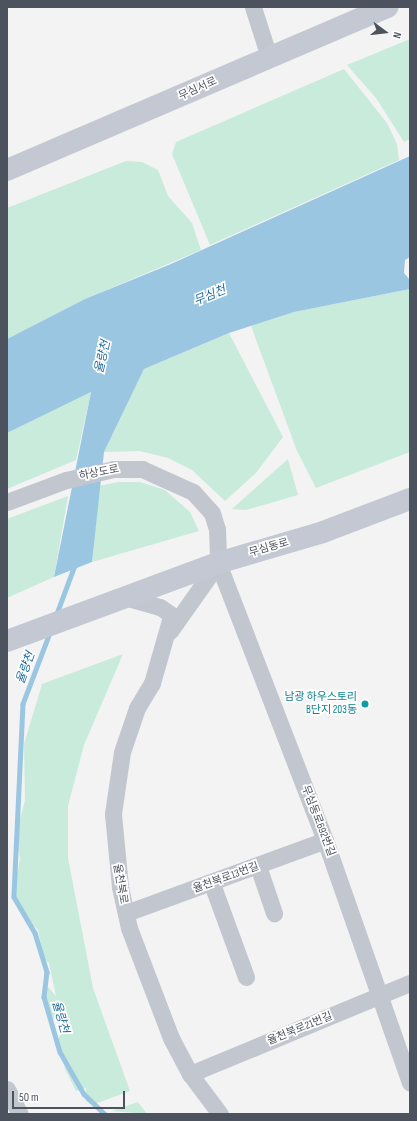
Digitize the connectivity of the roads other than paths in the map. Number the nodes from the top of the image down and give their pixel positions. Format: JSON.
{"nodes":[{"id":1,"x":253,"y":7,"type":"edge"},
{"id":2,"x":388,"y":7,"type":"edge"},
{"id":3,"x":269,"y":57,"type":"junction"},
{"id":4,"x":7,"y":170,"type":"edge"},
{"id":5,"x":410,"y":499,"type":"edge"},
{"id":6,"x":7,"y":502,"type":"edge"},
{"id":7,"x":218,"y":563,"type":"junction"},
{"id":8,"x":128,"y":598,"type":"junction"},
{"id":9,"x":165,"y":640,"type":"junction"},
{"id":10,"x":7,"y":641,"type":"edge"},
{"id":11,"x":326,"y":840,"type":"junction"},
{"id":12,"x":258,"y":866,"type":"junction"},
{"id":13,"x":212,"y":884,"type":"junction"},
{"id":14,"x":126,"y":913,"type":"junction"},
{"id":15,"x":274,"y":913,"type":"dead end"},
{"id":16,"x":246,"y":977,"type":"dead end"},
{"id":17,"x":410,"y":983,"type":"edge"},
{"id":18,"x":382,"y":995,"type":"junction"},
{"id":19,"x":190,"y":1074,"type":"junction"},
{"id":20,"x":410,"y":1083,"type":"edge"},
{"id":21,"x":7,"y":1089,"type":"edge"},
{"id":22,"x":20,"y":1114,"type":"edge"},
{"id":23,"x":220,"y":1114,"type":"edge"}],
"edges":[{"from":1,"to":3,"type":"street"},
{"from":2,"to":3,"type":"main road","name":"무심서로"},
{"from":3,"to":4,"type":"main road","name":"무심서로"},
{"from":5,"to":7,"type":"main road","name":"무심동로"},
{"from":6,"to":7,"type":"street","name":"하상도로"},
{"from":7,"to":8,"type":"main road","name":"무심동로"},
{"from":7,"to":9,"type":"street"},
{"from":7,"to":11,"type":"street","name":"무심동로692번길"},
{"from":8,"to":9,"type":"street"},
{"from":8,"to":10,"type":"main road","name":"무심동로"},
{"from":9,"to":14,"type":"street","name":"율천북로"},
{"from":11,"to":12,"type":"street","name":"율천북로13번길"},
{"from":11,"to":18,"type":"street","name":"무심동로692번길"},
{"from":12,"to":13,"type":"street","name":"율천북로13번길"},
{"from":12,"to":15,"type":"street"},
{"from":13,"to":14,"type":"street","name":"율천북로13번길"},
{"from":13,"to":16,"type":"street"},
{"from":14,"to":19,"type":"street","name":"율천북로"},
{"from":17,"to":18,"type":"street","name":"율천북로21번길"},
{"from":18,"to":19,"type":"street","name":"율천북로21번길"},
{"from":18,"to":20,"type":"street","name":"무심동로692번길"},
{"from":19,"to":23,"type":"street","name":"율천북로"},
{"from":21,"to":22,"type":"street"}]}
